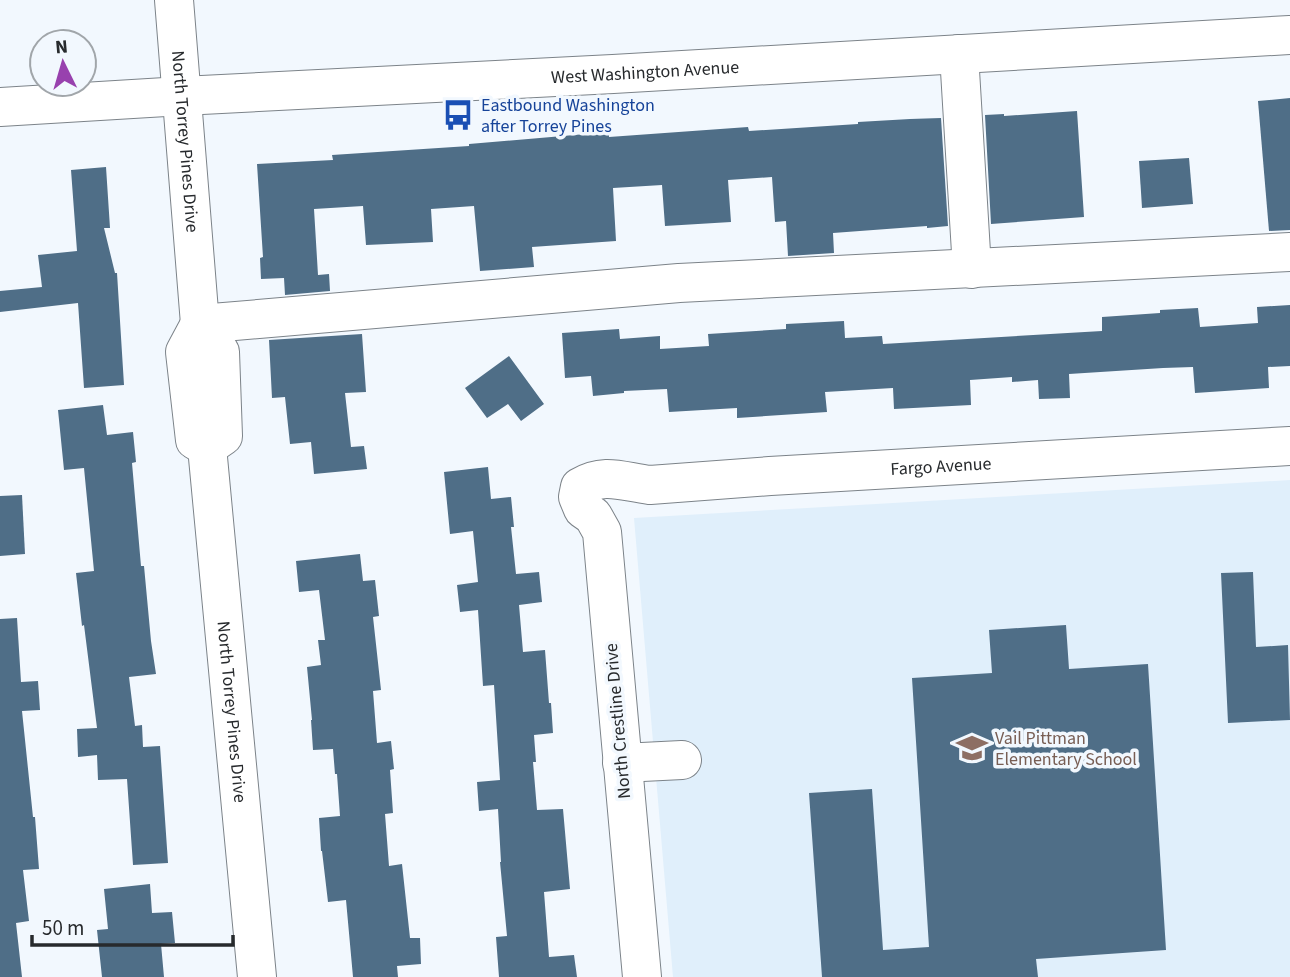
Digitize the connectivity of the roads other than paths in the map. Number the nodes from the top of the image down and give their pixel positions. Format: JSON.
{"nodes":[{"id":1,"x":174,"y":0,"type":"edge"},
{"id":2,"x":1290,"y":36,"type":"edge"},
{"id":3,"x":959,"y":54,"type":"junction"},
{"id":4,"x":182,"y":96,"type":"junction"},
{"id":5,"x":0,"y":107,"type":"edge"},
{"id":6,"x":1290,"y":252,"type":"edge"},
{"id":7,"x":972,"y":269,"type":"junction"},
{"id":8,"x":200,"y":324,"type":"junction"},
{"id":9,"x":1290,"y":446,"type":"edge"},
{"id":10,"x":592,"y":480,"type":"joint"},
{"id":11,"x":682,"y":760,"type":"dead end"},
{"id":12,"x":622,"y":764,"type":"junction"},
{"id":13,"x":257,"y":977,"type":"edge"},
{"id":14,"x":642,"y":977,"type":"edge"}],
"edges":[{"from":1,"to":4,"type":"main road","name":"North Torrey Pines Drive"},
{"from":2,"to":3,"type":"main road","name":"West Washington Avenue"},
{"from":3,"to":4,"type":"main road","name":"West Washington Avenue"},
{"from":3,"to":7,"type":"main road"},
{"from":4,"to":5,"type":"main road","name":"West Washington Avenue"},
{"from":4,"to":8,"type":"main road","name":"North Torrey Pines Drive"},
{"from":6,"to":7,"type":"main road"},
{"from":7,"to":8,"type":"main road"},
{"from":8,"to":13,"type":"main road","name":"North Torrey Pines Drive"},
{"from":9,"to":10,"type":"main road","name":"Fargo Avenue"},
{"from":10,"to":12,"type":"main road","name":"North Crestline Drive"},
{"from":11,"to":12,"type":"main road"},
{"from":12,"to":14,"type":"main road","name":"North Crestline Drive"}]}
